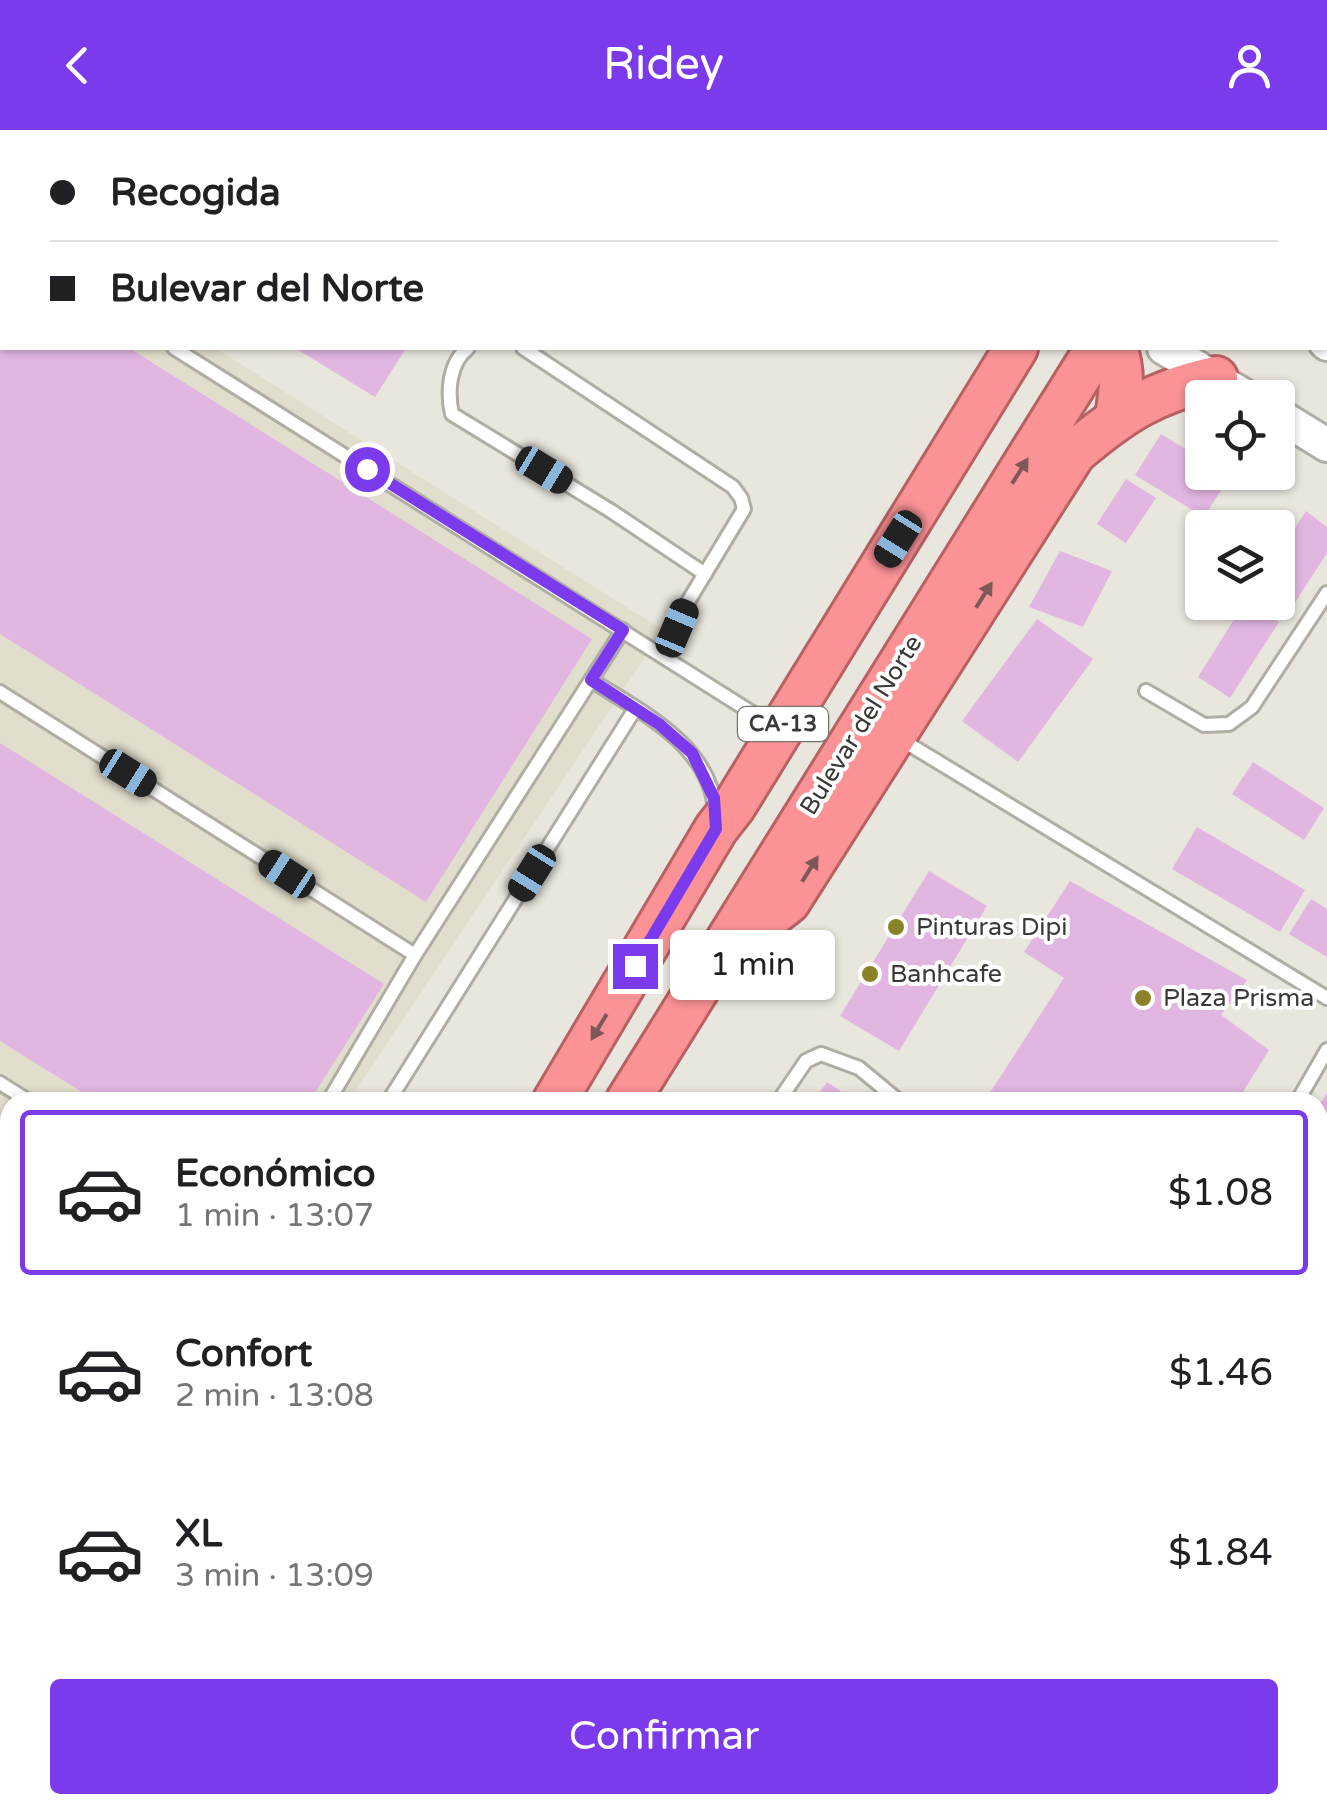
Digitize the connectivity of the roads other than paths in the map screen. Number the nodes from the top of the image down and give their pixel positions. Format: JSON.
{"nodes":[{"id":1,"x":177,"y":350,"type":"edge"},
{"id":2,"x":464,"y":350,"type":"edge"},
{"id":3,"x":525,"y":350,"type":"edge"},
{"id":4,"x":1015,"y":350,"type":"edge"},
{"id":5,"x":1039,"y":350,"type":"edge"},
{"id":6,"x":1096,"y":350,"type":"edge"},
{"id":7,"x":1116,"y":350,"type":"edge"},
{"id":8,"x":1167,"y":350,"type":"edge"},
{"id":9,"x":1218,"y":380,"type":"edge"},
{"id":10,"x":1185,"y":385,"type":"edge"},
{"id":11,"x":1116,"y":416,"type":"junction"},
{"id":12,"x":1295,"y":425,"type":"edge"},
{"id":13,"x":1327,"y":444,"type":"edge"},
{"id":14,"x":705,"y":574,"type":"junction"},
{"id":15,"x":1327,"y":593,"type":"edge"},
{"id":16,"x":623,"y":630,"type":"junction"},
{"id":17,"x":664,"y":656,"type":"junction"},
{"id":18,"x":591,"y":680,"type":"junction"},
{"id":19,"x":1146,"y":691,"type":"dead end"},
{"id":20,"x":0,"y":692,"type":"edge"},
{"id":21,"x":635,"y":708,"type":"junction"},
{"id":22,"x":780,"y":730,"type":"junction"},
{"id":23,"x":894,"y":736,"type":"junction"},
{"id":24,"x":725,"y":818,"type":"junction"},
{"id":25,"x":415,"y":955,"type":"junction"},
{"id":26,"x":715,"y":959,"type":"junction"},
{"id":27,"x":1327,"y":998,"type":"edge"},
{"id":28,"x":1327,"y":1050,"type":"edge"},
{"id":29,"x":334,"y":1092,"type":"edge"},
{"id":30,"x":394,"y":1092,"type":"edge"},
{"id":31,"x":560,"y":1092,"type":"edge"},
{"id":32,"x":633,"y":1092,"type":"edge"},
{"id":33,"x":785,"y":1092,"type":"edge"},
{"id":34,"x":888,"y":1092,"type":"edge"},
{"id":35,"x":1303,"y":1092,"type":"edge"}],
"edges":[{"from":1,"to":16,"type":"lane"},
{"from":2,"to":14,"type":"lane"},
{"from":3,"to":14,"type":"lane"},
{"from":4,"to":22,"type":"highway","number":"CA-13"},
{"from":5,"to":24,"type":"highway"},
{"from":26,"to":6,"type":"highway","name":"Bulevar del Norte","number":"CA-13","one_way":true},
{"from":7,"to":11,"type":"highway"},
{"from":8,"to":9,"type":"street"},
{"from":10,"to":11,"type":"highway"},
{"from":23,"to":11,"type":"highway","one_way":true},
{"from":12,"to":13,"type":"street"},
{"from":14,"to":17,"type":"lane"},
{"from":15,"to":19,"type":"lane"},
{"from":16,"to":17,"type":"lane"},
{"from":16,"to":18,"type":"lane"},
{"from":17,"to":22,"type":"lane"},
{"from":18,"to":21,"type":"lane"},
{"from":18,"to":25,"type":"lane"},
{"from":20,"to":25,"type":"lane"},
{"from":21,"to":24,"type":"lane"},
{"from":21,"to":30,"type":"lane"},
{"from":22,"to":24,"type":"highway","number":"CA-13"},
{"from":26,"to":23,"type":"highway","one_way":true},
{"from":23,"to":27,"type":"lane"},
{"from":24,"to":31,"type":"highway","number":"CA-13","one_way":true},
{"from":25,"to":29,"type":"lane"},
{"from":26,"to":32,"type":"highway","name":"Bulevar del Norte","number":"CA-13"},
{"from":28,"to":35,"type":"lane"},
{"from":33,"to":34,"type":"lane"}]}
